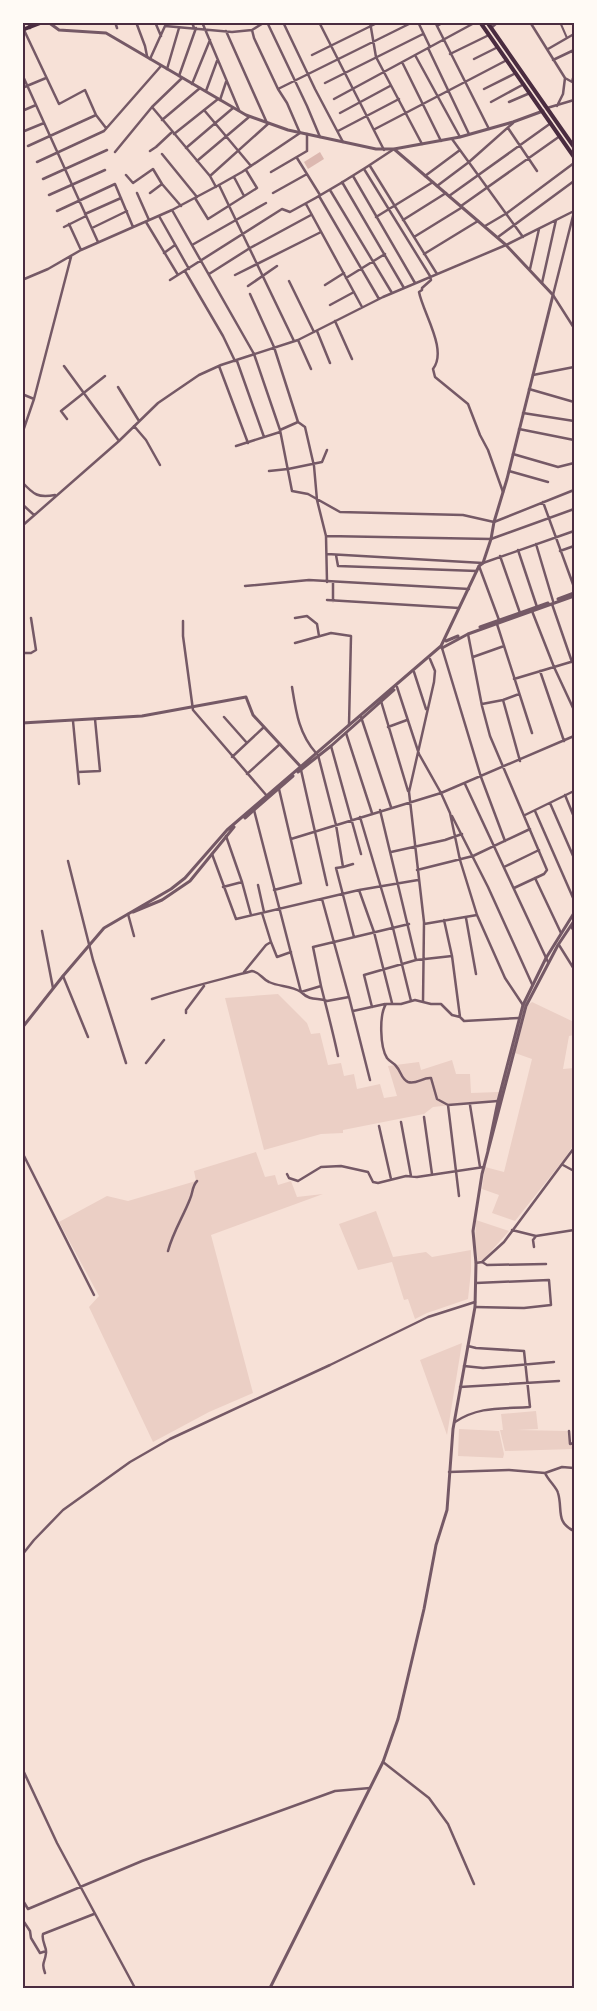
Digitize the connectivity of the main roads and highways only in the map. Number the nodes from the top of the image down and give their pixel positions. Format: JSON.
{"nodes":[{"id":1,"x":43,"y":22,"type":"edge"},
{"id":2,"x":480,"y":22,"type":"edge"},
{"id":3,"x":487,"y":22,"type":"edge"},
{"id":4,"x":23,"y":30,"type":"edge"},
{"id":5,"x":545,"y":110,"type":"junction"},
{"id":6,"x":574,"y":147,"type":"edge"},
{"id":7,"x":574,"y":157,"type":"edge"}],
"edges":[{"from":1,"to":4,"type":"main road"},
{"from":2,"to":5,"type":"main road"},
{"from":3,"to":5,"type":"main road"},
{"from":5,"to":6,"type":"main road"},
{"from":5,"to":7,"type":"main road"}]}
